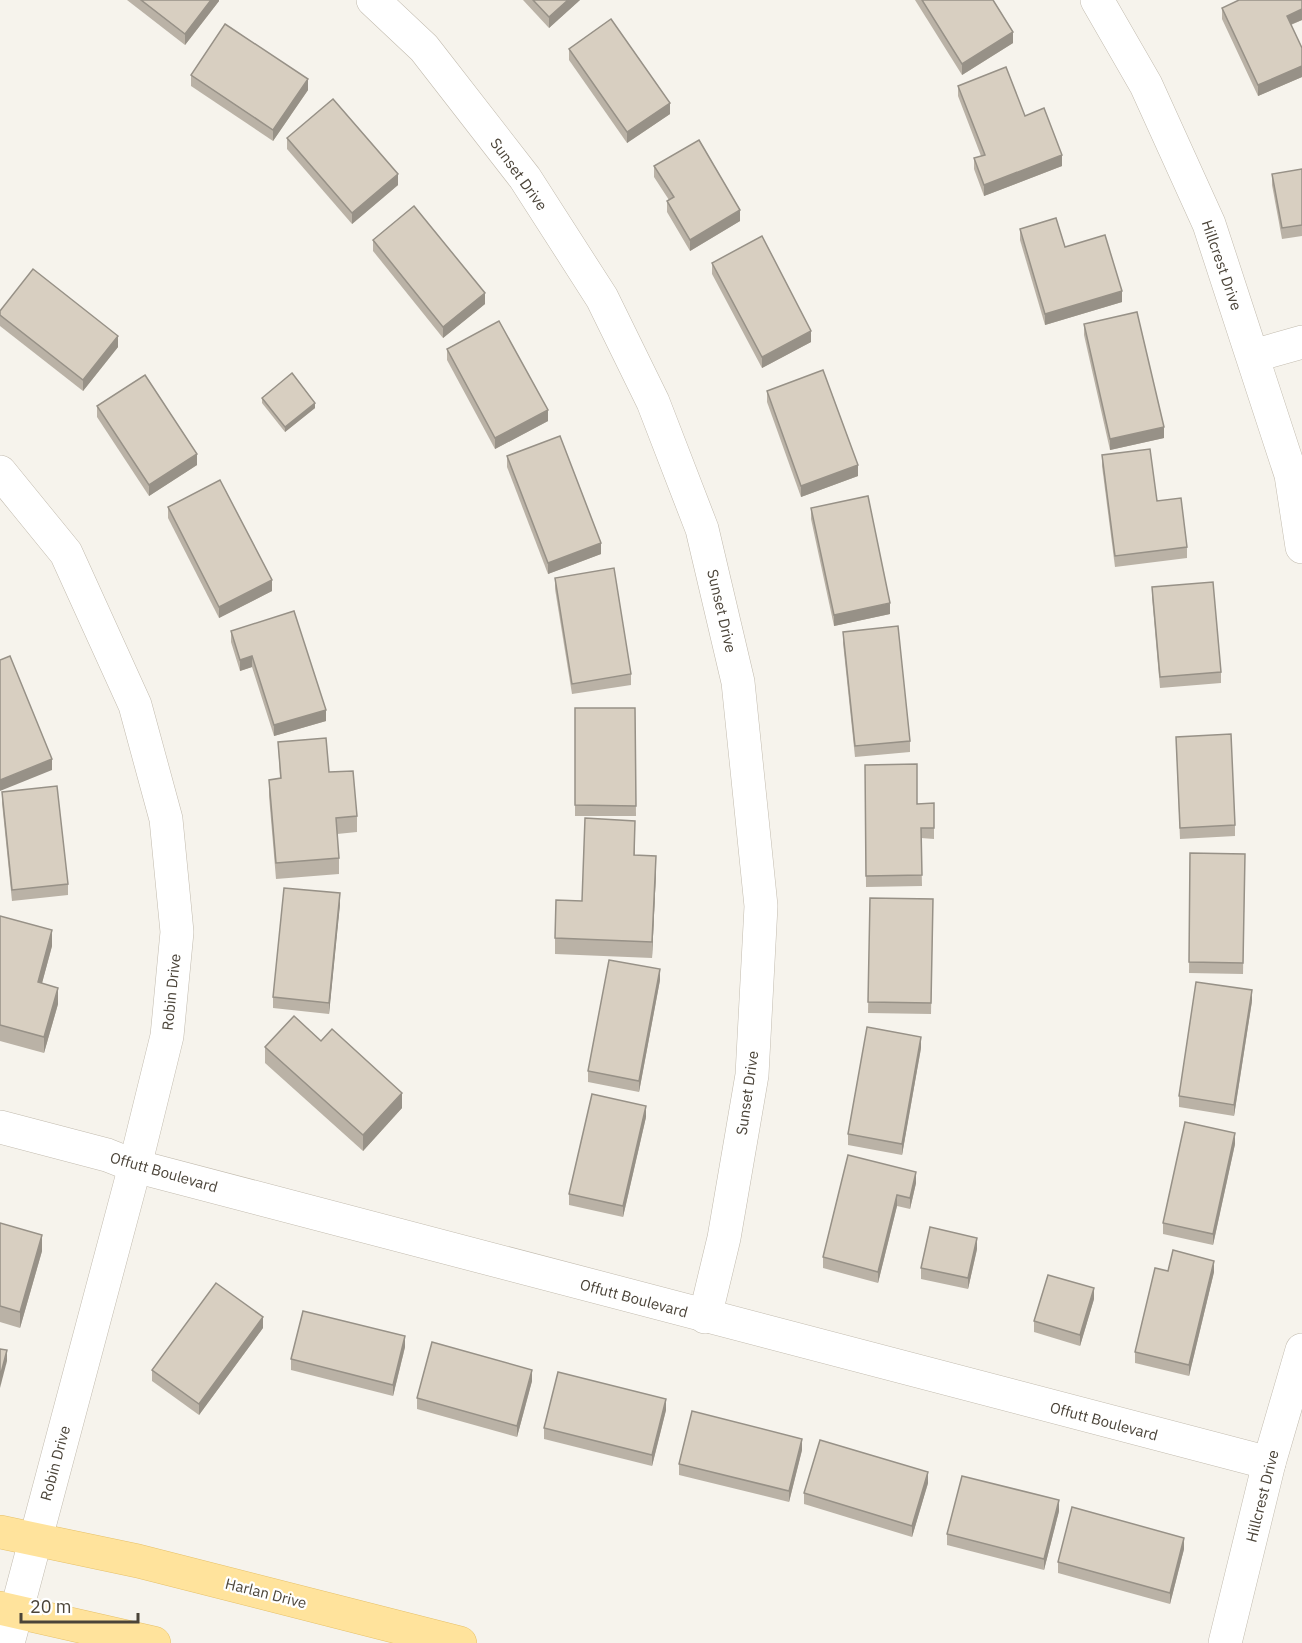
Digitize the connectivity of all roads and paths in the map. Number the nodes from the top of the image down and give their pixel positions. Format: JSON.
{"nodes":[{"id":1,"x":373,"y":0,"type":"edge"},
{"id":2,"x":1097,"y":0,"type":"edge"},
{"id":3,"x":1302,"y":342,"type":"edge"},
{"id":4,"x":1253,"y":356,"type":"junction"},
{"id":5,"x":0,"y":472,"type":"edge"},
{"id":6,"x":1302,"y":547,"type":"edge"},
{"id":7,"x":0,"y":1127,"type":"edge"},
{"id":8,"x":135,"y":1166,"type":"junction"},
{"id":9,"x":705,"y":1317,"type":"junction"},
{"id":10,"x":1302,"y":1350,"type":"edge"},
{"id":11,"x":1269,"y":1463,"type":"junction"},
{"id":12,"x":0,"y":1532,"type":"edge"},
{"id":13,"x":36,"y":1538,"type":"junction"},
{"id":14,"x":8,"y":1609,"type":"edge"},
{"id":15,"x":8,"y":1643,"type":"edge"},
{"id":16,"x":154,"y":1643,"type":"edge"},
{"id":17,"x":460,"y":1643,"type":"edge"},
{"id":18,"x":1225,"y":1643,"type":"edge"}],
"edges":[{"from":1,"to":9,"type":"street","name":"Sunset Drive"},
{"from":2,"to":4,"type":"street","name":"Hillcrest Drive"},
{"from":3,"to":4,"type":"street"},
{"from":4,"to":6,"type":"street","name":"Hillcrest Drive"},
{"from":5,"to":8,"type":"street","name":"Robin Drive"},
{"from":7,"to":8,"type":"street","name":"Offutt Boulevard"},
{"from":8,"to":9,"type":"street","name":"Offutt Boulevard"},
{"from":8,"to":13,"type":"street","name":"Robin Drive"},
{"from":9,"to":11,"type":"street","name":"Offutt Boulevard"},
{"from":10,"to":11,"type":"street","name":"Hillcrest Drive"},
{"from":11,"to":18,"type":"street","name":"Hillcrest Drive"},
{"from":12,"to":13,"type":"main road","name":"Harlan Drive"},
{"from":13,"to":14,"type":"street","name":"Robin Drive"},
{"from":13,"to":17,"type":"main road","name":"Harlan Drive"},
{"from":14,"to":15,"type":"street","name":"Robin Drive"},
{"from":14,"to":16,"type":"main road"}]}
